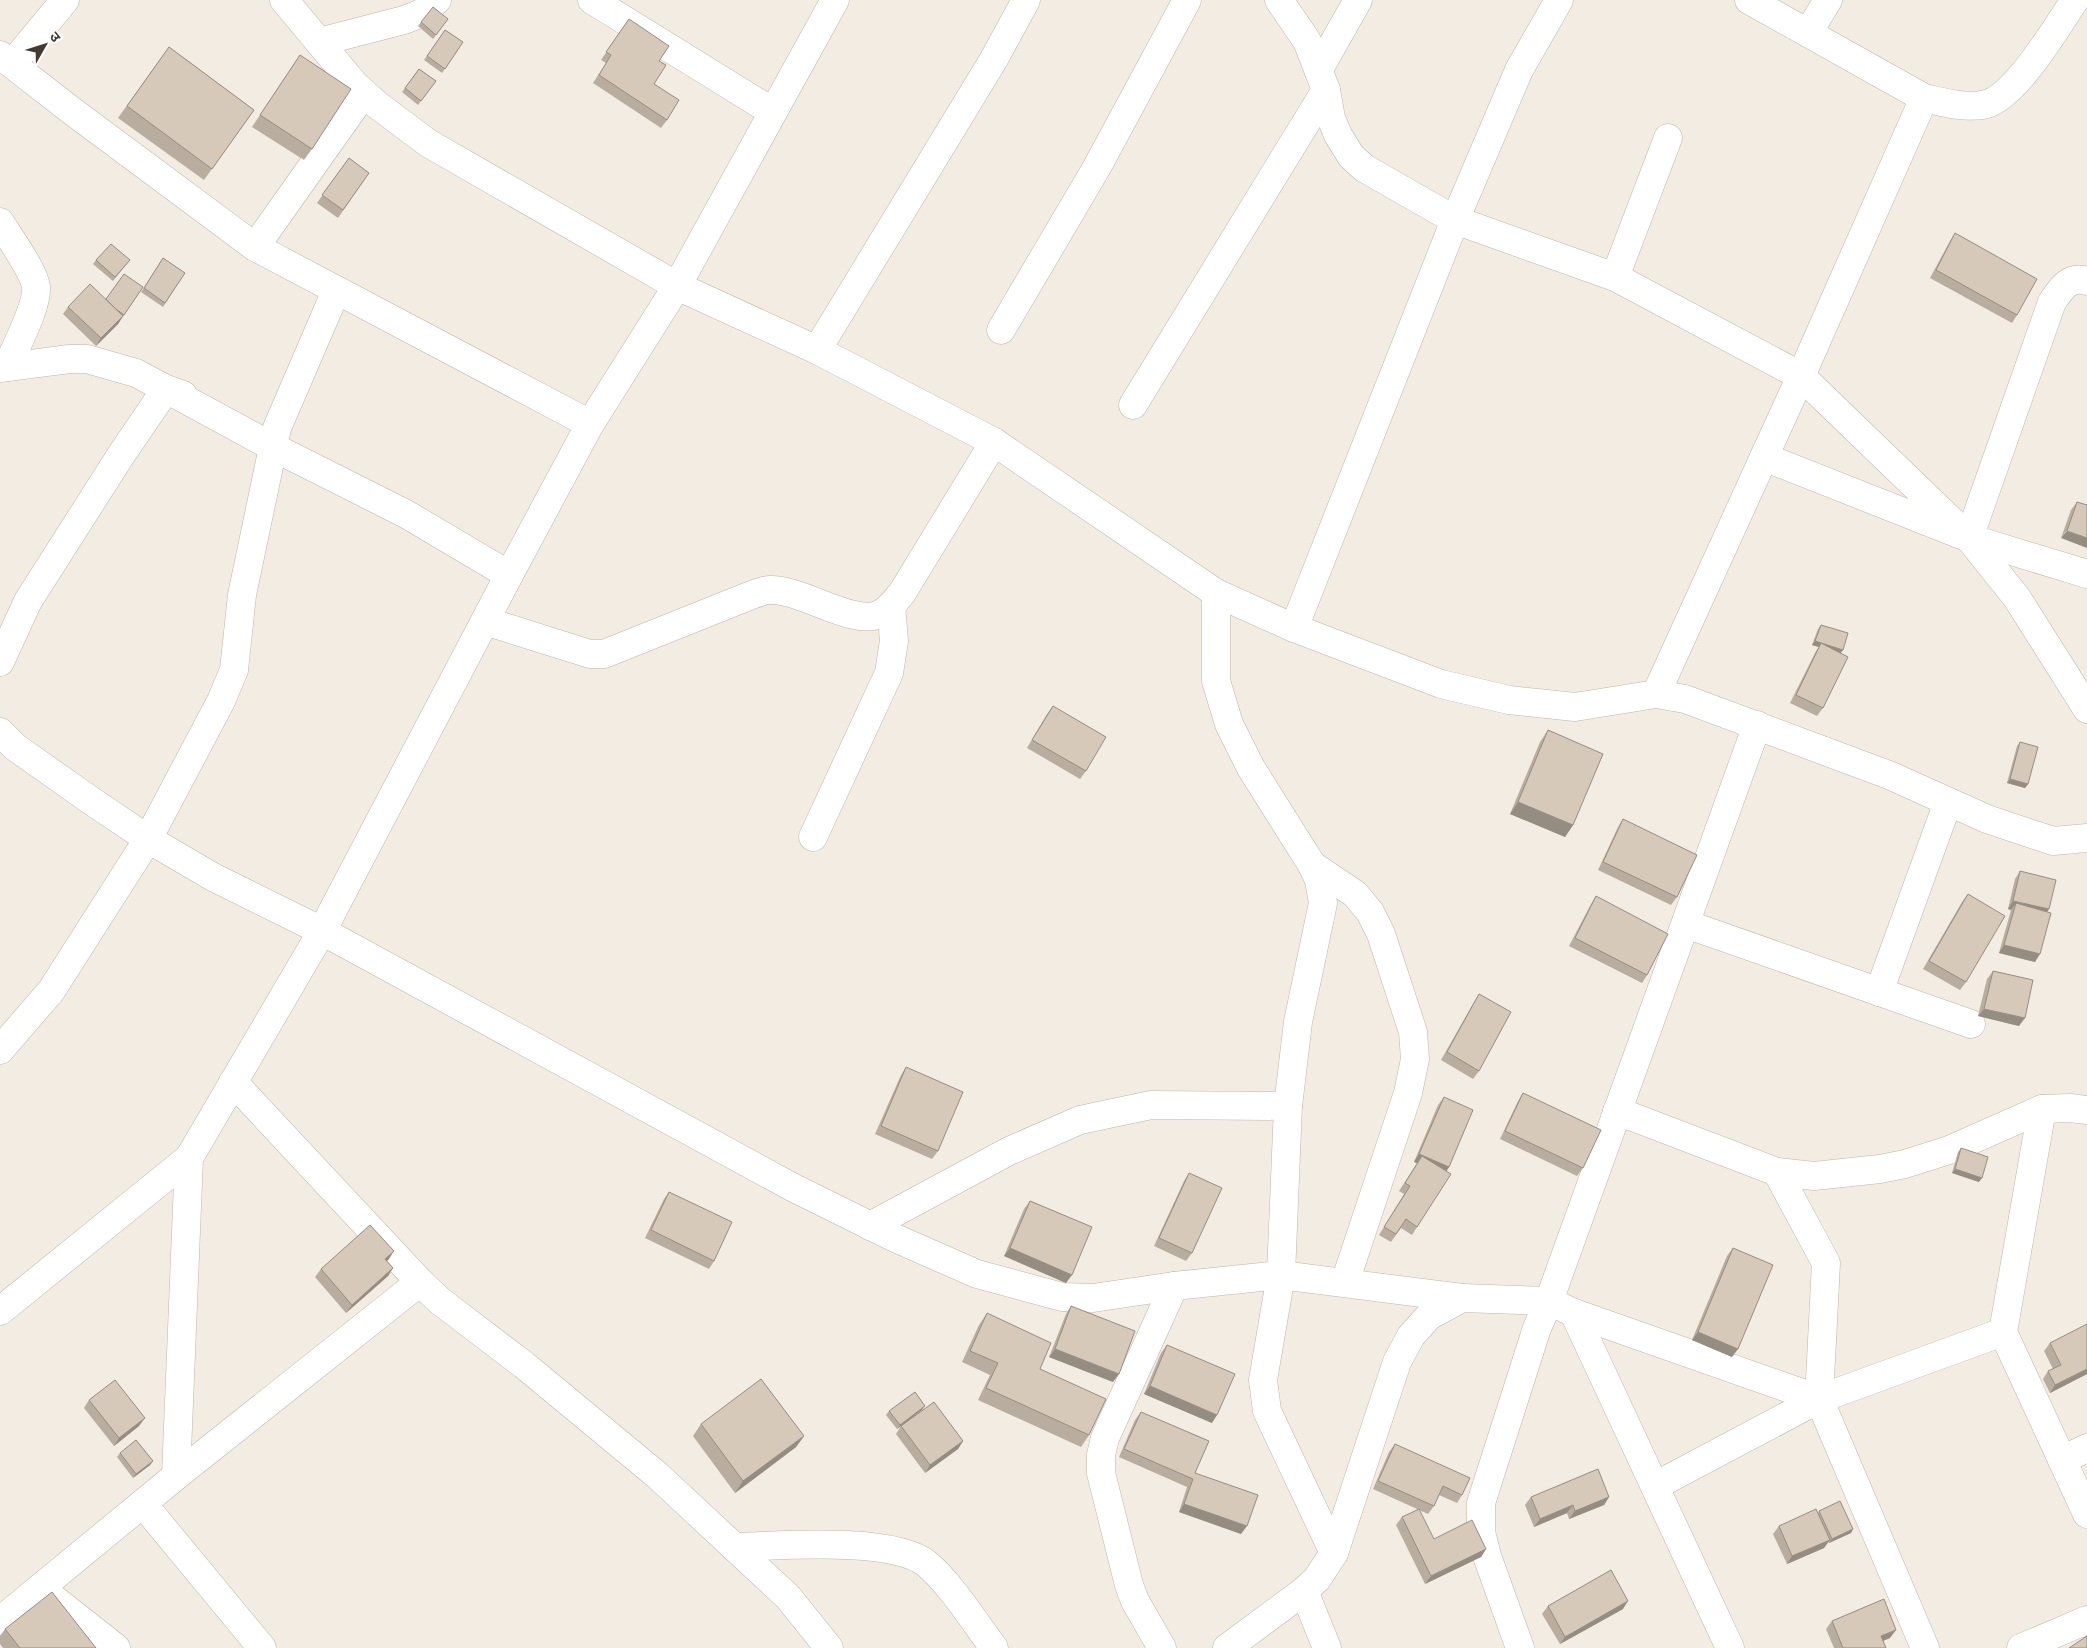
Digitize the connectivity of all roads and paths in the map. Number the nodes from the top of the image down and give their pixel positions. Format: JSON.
{"nodes":[{"id":1,"x":65,"y":0,"type":"edge"},
{"id":2,"x":284,"y":0,"type":"edge"},
{"id":3,"x":437,"y":0,"type":"edge"},
{"id":4,"x":592,"y":0,"type":"edge"},
{"id":5,"x":835,"y":0,"type":"edge"},
{"id":6,"x":1026,"y":0,"type":"edge"},
{"id":7,"x":1188,"y":0,"type":"edge"},
{"id":8,"x":1279,"y":0,"type":"edge"},
{"id":9,"x":1358,"y":0,"type":"edge"},
{"id":10,"x":1559,"y":0,"type":"edge"},
{"id":11,"x":1749,"y":0,"type":"edge"},
{"id":12,"x":1828,"y":0,"type":"edge"},
{"id":13,"x":2075,"y":0,"type":"edge"},
{"id":14,"x":1808,"y":33,"type":"junction"},
{"id":15,"x":319,"y":42,"type":"junction"},
{"id":16,"x":7,"y":59,"type":"edge"},
{"id":17,"x":1322,"y":79,"type":"junction"},
{"id":18,"x":364,"y":93,"type":"junction"},
{"id":19,"x":1924,"y":98,"type":"junction"},
{"id":20,"x":773,"y":112,"type":"junction"},
{"id":21,"x":1668,"y":138,"type":"dead end"},
{"id":22,"x":1455,"y":220,"type":"junction"},
{"id":23,"x":0,"y":222,"type":"edge"},
{"id":24,"x":255,"y":247,"type":"junction"},
{"id":25,"x":1615,"y":277,"type":"junction"},
{"id":26,"x":2087,"y":282,"type":"edge"},
{"id":27,"x":678,"y":286,"type":"junction"},
{"id":28,"x":336,"y":291,"type":"junction"},
{"id":29,"x":1000,"y":330,"type":"dead end"},
{"id":30,"x":816,"y":350,"type":"junction"},
{"id":31,"x":4,"y":368,"type":"edge"},
{"id":32,"x":1801,"y":376,"type":"junction"},
{"id":33,"x":166,"y":389,"type":"junction"},
{"id":34,"x":1133,"y":405,"type":"dead end"},
{"id":35,"x":590,"y":424,"type":"junction"},
{"id":36,"x":275,"y":438,"type":"junction"},
{"id":37,"x":994,"y":442,"type":"junction"},
{"id":38,"x":1764,"y":457,"type":"junction"},
{"id":39,"x":1969,"y":538,"type":"junction"},
{"id":40,"x":2087,"y":574,"type":"edge"},
{"id":41,"x":509,"y":575,"type":"junction"},
{"id":42,"x":1216,"y":593,"type":"junction"},
{"id":43,"x":891,"y":606,"type":"junction"},
{"id":44,"x":485,"y":621,"type":"junction"},
{"id":45,"x":1294,"y":628,"type":"junction"},
{"id":46,"x":0,"y":662,"type":"edge"},
{"id":47,"x":1656,"y":694,"type":"junction"},
{"id":48,"x":2087,"y":709,"type":"edge"},
{"id":49,"x":1758,"y":725,"type":"junction"},
{"id":50,"x":0,"y":732,"type":"edge"},
{"id":51,"x":1948,"y":802,"type":"junction"},
{"id":52,"x":813,"y":837,"type":"dead end"},
{"id":53,"x":2087,"y":838,"type":"edge"},
{"id":54,"x":148,"y":839,"type":"junction"},
{"id":55,"x":1312,"y":866,"type":"junction"},
{"id":56,"x":1686,"y":924,"type":"junction"},
{"id":57,"x":322,"y":931,"type":"junction"},
{"id":58,"x":1880,"y":992,"type":"junction"},
{"id":59,"x":1971,"y":1024,"type":"dead end"},
{"id":60,"x":0,"y":1050,"type":"edge"},
{"id":61,"x":233,"y":1082,"type":"junction"},
{"id":62,"x":1288,"y":1106,"type":"junction"},
{"id":63,"x":2042,"y":1109,"type":"junction"},
{"id":64,"x":2087,"y":1110,"type":"edge"},
{"id":65,"x":1617,"y":1112,"type":"junction"},
{"id":66,"x":189,"y":1158,"type":"junction"},
{"id":67,"x":1777,"y":1172,"type":"junction"},
{"id":68,"x":870,"y":1226,"type":"junction"},
{"id":69,"x":1281,"y":1275,"type":"junction"},
{"id":70,"x":420,"y":1282,"type":"junction"},
{"id":71,"x":1345,"y":1282,"type":"junction"},
{"id":72,"x":1174,"y":1286,"type":"junction"},
{"id":73,"x":1462,"y":1298,"type":"junction"},
{"id":74,"x":1549,"y":1301,"type":"junction"},
{"id":75,"x":0,"y":1311,"type":"edge"},
{"id":76,"x":1574,"y":1313,"type":"junction"},
{"id":77,"x":2002,"y":1332,"type":"junction"},
{"id":78,"x":1819,"y":1399,"type":"junction"},
{"id":79,"x":2087,"y":1448,"type":"edge"},
{"id":80,"x":2062,"y":1460,"type":"junction"},
{"id":81,"x":176,"y":1476,"type":"junction"},
{"id":82,"x":1655,"y":1486,"type":"junction"},
{"id":83,"x":143,"y":1504,"type":"junction"},
{"id":84,"x":2087,"y":1514,"type":"edge"},
{"id":85,"x":734,"y":1547,"type":"junction"},
{"id":86,"x":1334,"y":1553,"type":"junction"},
{"id":87,"x":40,"y":1588,"type":"junction"},
{"id":88,"x":1304,"y":1591,"type":"junction"},
{"id":89,"x":2087,"y":1620,"type":"edge"},
{"id":90,"x":0,"y":1621,"type":"edge"},
{"id":91,"x":116,"y":1648,"type":"edge"},
{"id":92,"x":262,"y":1648,"type":"edge"},
{"id":93,"x":829,"y":1648,"type":"edge"},
{"id":94,"x":994,"y":1648,"type":"edge"},
{"id":95,"x":1162,"y":1648,"type":"edge"},
{"id":96,"x":1227,"y":1648,"type":"edge"},
{"id":97,"x":1327,"y":1648,"type":"edge"},
{"id":98,"x":1520,"y":1648,"type":"edge"},
{"id":99,"x":1730,"y":1648,"type":"edge"},
{"id":100,"x":1925,"y":1648,"type":"edge"},
{"id":101,"x":2021,"y":1648,"type":"edge"}],
"edges":[{"from":1,"to":16,"type":"street"},
{"from":2,"to":15,"type":"street"},
{"from":3,"to":15,"type":"street"},
{"from":4,"to":20,"type":"street"},
{"from":5,"to":20,"type":"street"},
{"from":6,"to":30,"type":"street"},
{"from":7,"to":29,"type":"street"},
{"from":8,"to":17,"type":"street"},
{"from":9,"to":17,"type":"street"},
{"from":10,"to":22,"type":"street"},
{"from":11,"to":14,"type":"street"},
{"from":12,"to":14,"type":"street"},
{"from":13,"to":19,"type":"street"},
{"from":14,"to":19,"type":"street"},
{"from":15,"to":18,"type":"street"},
{"from":16,"to":24,"type":"street"},
{"from":17,"to":22,"type":"street"},
{"from":17,"to":34,"type":"street"},
{"from":18,"to":24,"type":"street"},
{"from":18,"to":27,"type":"street"},
{"from":19,"to":32,"type":"street"},
{"from":20,"to":27,"type":"street"},
{"from":21,"to":25,"type":"street"},
{"from":22,"to":25,"type":"street"},
{"from":22,"to":45,"type":"street"},
{"from":23,"to":31,"type":"street"},
{"from":24,"to":28,"type":"street"},
{"from":25,"to":32,"type":"street"},
{"from":26,"to":39,"type":"street"},
{"from":27,"to":30,"type":"street"},
{"from":27,"to":35,"type":"street"},
{"from":28,"to":35,"type":"street"},
{"from":28,"to":36,"type":"street"},
{"from":30,"to":37,"type":"street"},
{"from":31,"to":33,"type":"street"},
{"from":32,"to":38,"type":"street"},
{"from":32,"to":39,"type":"street"},
{"from":33,"to":36,"type":"street"},
{"from":33,"to":46,"type":"street"},
{"from":35,"to":41,"type":"street"},
{"from":36,"to":41,"type":"street"},
{"from":36,"to":54,"type":"street"},
{"from":37,"to":42,"type":"street"},
{"from":37,"to":43,"type":"street"},
{"from":38,"to":39,"type":"street"},
{"from":38,"to":47,"type":"street"},
{"from":39,"to":40,"type":"street"},
{"from":39,"to":48,"type":"street"},
{"from":41,"to":44,"type":"street"},
{"from":42,"to":45,"type":"street"},
{"from":42,"to":55,"type":"street"},
{"from":43,"to":44,"type":"street"},
{"from":43,"to":52,"type":"street"},
{"from":44,"to":57,"type":"street"},
{"from":45,"to":47,"type":"street"},
{"from":47,"to":49,"type":"street"},
{"from":49,"to":51,"type":"street"},
{"from":49,"to":56,"type":"street"},
{"from":50,"to":54,"type":"street"},
{"from":51,"to":53,"type":"street"},
{"from":51,"to":58,"type":"street"},
{"from":54,"to":57,"type":"street"},
{"from":54,"to":60,"type":"street"},
{"from":55,"to":62,"type":"street"},
{"from":55,"to":71,"type":"street"},
{"from":56,"to":58,"type":"street"},
{"from":56,"to":65,"type":"street"},
{"from":57,"to":61,"type":"street"},
{"from":57,"to":68,"type":"street"},
{"from":58,"to":59,"type":"street"},
{"from":61,"to":66,"type":"street"},
{"from":61,"to":70,"type":"street"},
{"from":62,"to":68,"type":"street"},
{"from":62,"to":69,"type":"street"},
{"from":63,"to":64,"type":"street"},
{"from":63,"to":67,"type":"street"},
{"from":63,"to":77,"type":"street"},
{"from":65,"to":67,"type":"street"},
{"from":65,"to":74,"type":"street"},
{"from":66,"to":75,"type":"street"},
{"from":66,"to":81,"type":"street"},
{"from":67,"to":78,"type":"street"},
{"from":68,"to":72,"type":"street"},
{"from":69,"to":71,"type":"street"},
{"from":69,"to":72,"type":"street"},
{"from":69,"to":86,"type":"street"},
{"from":70,"to":81,"type":"street"},
{"from":70,"to":85,"type":"street"},
{"from":71,"to":73,"type":"street"},
{"from":72,"to":95,"type":"street"},
{"from":73,"to":74,"type":"street"},
{"from":73,"to":86,"type":"street"},
{"from":74,"to":76,"type":"street"},
{"from":74,"to":98,"type":"street"},
{"from":76,"to":78,"type":"street"},
{"from":76,"to":82,"type":"street"},
{"from":77,"to":78,"type":"street"},
{"from":77,"to":80,"type":"street"},
{"from":78,"to":82,"type":"street"},
{"from":78,"to":100,"type":"street"},
{"from":79,"to":80,"type":"street"},
{"from":80,"to":84,"type":"street"},
{"from":81,"to":83,"type":"street"},
{"from":82,"to":99,"type":"street"},
{"from":83,"to":87,"type":"street"},
{"from":83,"to":92,"type":"street"},
{"from":85,"to":93,"type":"street"},
{"from":85,"to":94,"type":"street"},
{"from":86,"to":88,"type":"street"},
{"from":87,"to":90,"type":"street"},
{"from":87,"to":91,"type":"street"},
{"from":88,"to":96,"type":"street"},
{"from":88,"to":97,"type":"street"},
{"from":89,"to":101,"type":"street"}]}
